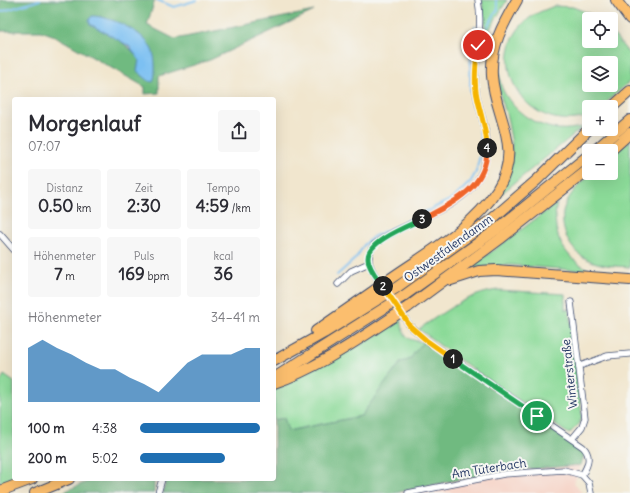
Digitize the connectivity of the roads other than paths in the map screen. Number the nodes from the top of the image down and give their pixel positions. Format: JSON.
{"nodes":[{"id":1,"x":478,"y":0,"type":"edge"},
{"id":2,"x":517,"y":0,"type":"edge"},
{"id":3,"x":616,"y":0,"type":"edge"},
{"id":4,"x":630,"y":19,"type":"edge"},
{"id":5,"x":630,"y":91,"type":"edge"},
{"id":6,"x":618,"y":102,"type":"edge"},
{"id":7,"x":630,"y":120,"type":"edge"},
{"id":8,"x":630,"y":133,"type":"edge"},
{"id":9,"x":582,"y":136,"type":"edge"},
{"id":10,"x":602,"y":144,"type":"edge"},
{"id":11,"x":618,"y":144,"type":"edge"},
{"id":12,"x":582,"y":161,"type":"edge"},
{"id":13,"x":582,"y":174,"type":"edge"},
{"id":14,"x":0,"y":234,"type":"edge"},
{"id":15,"x":12,"y":248,"type":"edge"},
{"id":16,"x":369,"y":263,"type":"junction"},
{"id":17,"x":630,"y":280,"type":"edge"},
{"id":18,"x":393,"y":283,"type":"junction"},
{"id":19,"x":338,"y":284,"type":"dead end"},
{"id":20,"x":435,"y":288,"type":"junction"},
{"id":21,"x":571,"y":302,"type":"dead end"},
{"id":22,"x":630,"y":354,"type":"edge"},
{"id":23,"x":276,"y":359,"type":"edge"},
{"id":24,"x":580,"y":366,"type":"junction"},
{"id":25,"x":276,"y":377,"type":"edge"},
{"id":26,"x":276,"y":382,"type":"edge"},
{"id":27,"x":572,"y":439,"type":"junction"},
{"id":28,"x":582,"y":475,"type":"junction"},
{"id":29,"x":27,"y":481,"type":"edge"},
{"id":30,"x":65,"y":481,"type":"edge"},
{"id":31,"x":161,"y":481,"type":"edge"},
{"id":32,"x":0,"y":491,"type":"edge"},
{"id":33,"x":422,"y":492,"type":"edge"},
{"id":34,"x":35,"y":493,"type":"edge"},
{"id":35,"x":158,"y":493,"type":"edge"},
{"id":36,"x":408,"y":493,"type":"edge"},
{"id":37,"x":591,"y":493,"type":"edge"}],
"edges":[{"from":1,"to":16,"type":"street"},
{"from":2,"to":18,"type":"highway"},
{"from":3,"to":4,"type":"highway"},
{"from":5,"to":6,"type":"highway"},
{"from":7,"to":10,"type":"highway"},
{"from":8,"to":11,"type":"highway"},
{"from":9,"to":18,"type":"highway","name":"Ostwestfalendamm"},
{"from":12,"to":25,"type":"highway","name":"Ostwestfalendamm","bridge":true},
{"from":13,"to":20,"type":"highway"},
{"from":14,"to":15,"type":"street"},
{"from":16,"to":19,"type":"street"},
{"from":16,"to":27,"type":"street"},
{"from":17,"to":20,"type":"highway"},
{"from":18,"to":23,"type":"highway","name":"Ostwestfalendamm","bridge":true},
{"from":20,"to":26,"type":"highway","bridge":true},
{"from":21,"to":24,"type":"street","name":"Winterstraße"},
{"from":22,"to":24,"type":"street"},
{"from":24,"to":27,"type":"street","name":"Winterstraße"},
{"from":27,"to":28,"type":"street"},
{"from":28,"to":33,"type":"street","name":"Am Tüterbach"},
{"from":28,"to":37,"type":"street"},
{"from":29,"to":32,"type":"highway"},
{"from":30,"to":34,"type":"highway"},
{"from":31,"to":35,"type":"street"},
{"from":33,"to":36,"type":"street","name":"Am Tüterbach"}]}
